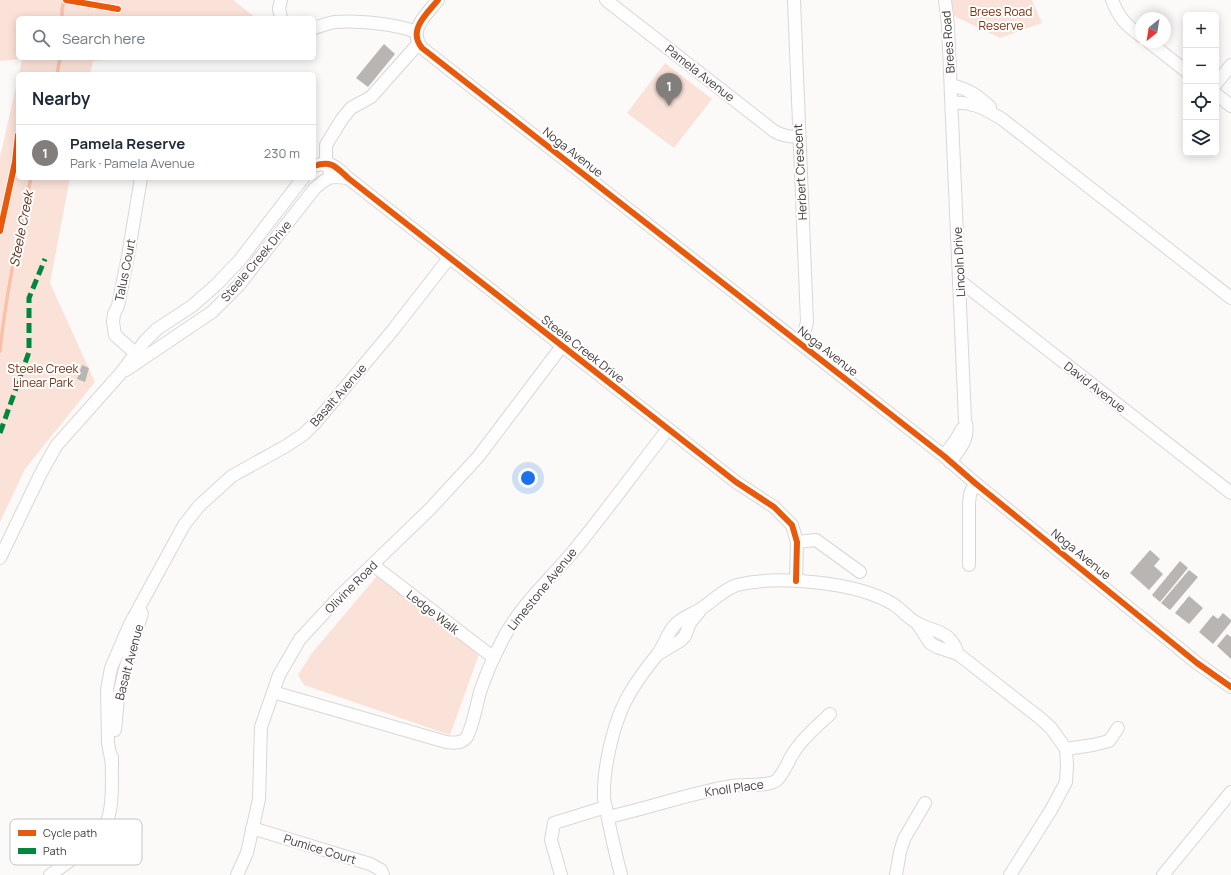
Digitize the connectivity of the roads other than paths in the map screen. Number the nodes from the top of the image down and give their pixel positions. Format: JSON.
{"nodes":[{"id":1,"x":281,"y":0,"type":"edge"},
{"id":2,"x":438,"y":0,"type":"edge"},
{"id":3,"x":606,"y":0,"type":"edge"},
{"id":4,"x":794,"y":0,"type":"edge"},
{"id":5,"x":945,"y":0,"type":"edge"},
{"id":6,"x":1112,"y":0,"type":"edge"},
{"id":7,"x":281,"y":16,"type":"edge"},
{"id":8,"x":316,"y":28,"type":"edge"},
{"id":9,"x":1135,"y":31,"type":"edge"},
{"id":10,"x":417,"y":38,"type":"junction"},
{"id":11,"x":1157,"y":48,"type":"edge"},
{"id":12,"x":1231,"y":65,"type":"edge"},
{"id":13,"x":1183,"y":69,"type":"edge"},
{"id":14,"x":1219,"y":80,"type":"edge"},
{"id":15,"x":951,"y":85,"type":"junction"},
{"id":16,"x":1219,"y":96,"type":"edge"},
{"id":17,"x":952,"y":104,"type":"junction"},
{"id":18,"x":1231,"y":106,"type":"edge"},
{"id":19,"x":1002,"y":119,"type":"junction"},
{"id":20,"x":799,"y":137,"type":"junction"},
{"id":21,"x":326,"y":163,"type":"junction"},
{"id":22,"x":316,"y":166,"type":"edge"},
{"id":23,"x":332,"y":176,"type":"junction"},
{"id":24,"x":348,"y":178,"type":"junction"},
{"id":25,"x":141,"y":180,"type":"edge"},
{"id":26,"x":301,"y":180,"type":"edge"},
{"id":27,"x":449,"y":258,"type":"junction"},
{"id":28,"x":960,"y":281,"type":"junction"},
{"id":29,"x":1231,"y":298,"type":"edge"},
{"id":30,"x":799,"y":342,"type":"junction"},
{"id":31,"x":562,"y":346,"type":"junction"},
{"id":32,"x":135,"y":353,"type":"junction"},
{"id":33,"x":120,"y":374,"type":"junction"},
{"id":34,"x":668,"y":429,"type":"junction"},
{"id":35,"x":947,"y":459,"type":"junction"},
{"id":36,"x":975,"y":483,"type":"junction"},
{"id":37,"x":1231,"y":493,"type":"edge"},
{"id":38,"x":797,"y":542,"type":"junction"},
{"id":39,"x":0,"y":558,"type":"edge"},
{"id":40,"x":373,"y":565,"type":"junction"},
{"id":41,"x":969,"y":566,"type":"dead end"},
{"id":42,"x":860,"y":572,"type":"dead end"},
{"id":43,"x":796,"y":581,"type":"junction"},
{"id":44,"x":494,"y":658,"type":"junction"},
{"id":45,"x":1231,"y":687,"type":"edge"},
{"id":46,"x":273,"y":692,"type":"junction"},
{"id":47,"x":830,"y":714,"type":"dead end"},
{"id":48,"x":1118,"y":728,"type":"dead end"},
{"id":49,"x":1066,"y":749,"type":"junction"},
{"id":50,"x":1231,"y":792,"type":"edge"},
{"id":51,"x":925,"y":803,"type":"dead end"},
{"id":52,"x":607,"y":812,"type":"junction"},
{"id":53,"x":108,"y":819,"type":"edge"},
{"id":54,"x":252,"y":828,"type":"junction"},
{"id":55,"x":64,"y":865,"type":"edge"},
{"id":56,"x":50,"y":875,"type":"edge"},
{"id":57,"x":237,"y":875,"type":"edge"},
{"id":58,"x":383,"y":875,"type":"edge"},
{"id":59,"x":561,"y":875,"type":"edge"},
{"id":60,"x":622,"y":875,"type":"edge"},
{"id":61,"x":896,"y":875,"type":"edge"},
{"id":62,"x":1010,"y":875,"type":"edge"},
{"id":63,"x":1163,"y":875,"type":"edge"}],
"edges":[{"from":1,"to":7,"type":"street"},
{"from":2,"to":10,"type":"street"},
{"from":3,"to":20,"type":"street","name":"Pamela Avenue"},
{"from":4,"to":20,"type":"street","name":"Herbert Crescent"},
{"from":5,"to":15,"type":"street","name":"Brees Road"},
{"from":6,"to":9,"type":"street"},
{"from":8,"to":10,"type":"street"},
{"from":10,"to":21,"type":"street"},
{"from":10,"to":30,"type":"street","name":"Noga Avenue"},
{"from":11,"to":13,"type":"street"},
{"from":12,"to":14,"type":"street"},
{"from":15,"to":17,"type":"street","name":"Lincoln Drive"},
{"from":15,"to":19,"type":"street"},
{"from":16,"to":18,"type":"street"},
{"from":17,"to":19,"type":"street"},
{"from":17,"to":28,"type":"street","name":"Lincoln Drive"},
{"from":19,"to":29,"type":"street"},
{"from":20,"to":30,"type":"street","name":"Herbert Crescent"},
{"from":21,"to":22,"type":"street"},
{"from":21,"to":23,"type":"street"},
{"from":21,"to":24,"type":"street","name":"Steele Creek Drive"},
{"from":23,"to":24,"type":"street"},
{"from":23,"to":33,"type":"street","name":"Steele Creek Drive"},
{"from":24,"to":27,"type":"street","name":"Steele Creek Drive"},
{"from":25,"to":32,"type":"street","name":"Talus Court"},
{"from":26,"to":32,"type":"street","name":"Steele Creek Drive"},
{"from":27,"to":31,"type":"street","name":"Steele Creek Drive"},
{"from":27,"to":53,"type":"street","name":"Basalt Avenue"},
{"from":28,"to":35,"type":"street","name":"Lincoln Drive"},
{"from":28,"to":37,"type":"street","name":"David Avenue"},
{"from":30,"to":35,"type":"street","name":"Noga Avenue"},
{"from":31,"to":34,"type":"street","name":"Steele Creek Drive"},
{"from":31,"to":40,"type":"street","name":"Olivine Road"},
{"from":32,"to":33,"type":"street","name":"Steele Creek Drive"},
{"from":33,"to":39,"type":"street","name":"Steele Creek Drive"},
{"from":34,"to":38,"type":"street","name":"Steele Creek Drive"},
{"from":34,"to":44,"type":"street","name":"Limestone Avenue"},
{"from":35,"to":36,"type":"street","name":"Noga Avenue"},
{"from":36,"to":41,"type":"street"},
{"from":36,"to":45,"type":"street","name":"Noga Avenue"},
{"from":38,"to":42,"type":"street"},
{"from":38,"to":43,"type":"street","name":"Steele Creek Drive"},
{"from":40,"to":44,"type":"street","name":"Ledge Walk"},
{"from":40,"to":46,"type":"street","name":"Olivine Road"},
{"from":43,"to":49,"type":"street"},
{"from":43,"to":52,"type":"street"},
{"from":44,"to":46,"type":"street","name":"Limestone Avenue"},
{"from":46,"to":54,"type":"street","name":"Olivine Road"},
{"from":47,"to":52,"type":"street","name":"Knoll Place"},
{"from":48,"to":49,"type":"street"},
{"from":49,"to":62,"type":"street"},
{"from":50,"to":63,"type":"street"},
{"from":51,"to":61,"type":"street"},
{"from":52,"to":59,"type":"street","name":"Knoll Place"},
{"from":52,"to":60,"type":"street"},
{"from":54,"to":57,"type":"street","name":"Olivine Road"},
{"from":54,"to":58,"type":"street","name":"Pumice Court"},
{"from":55,"to":56,"type":"street","name":"Basalt Avenue"}]}
